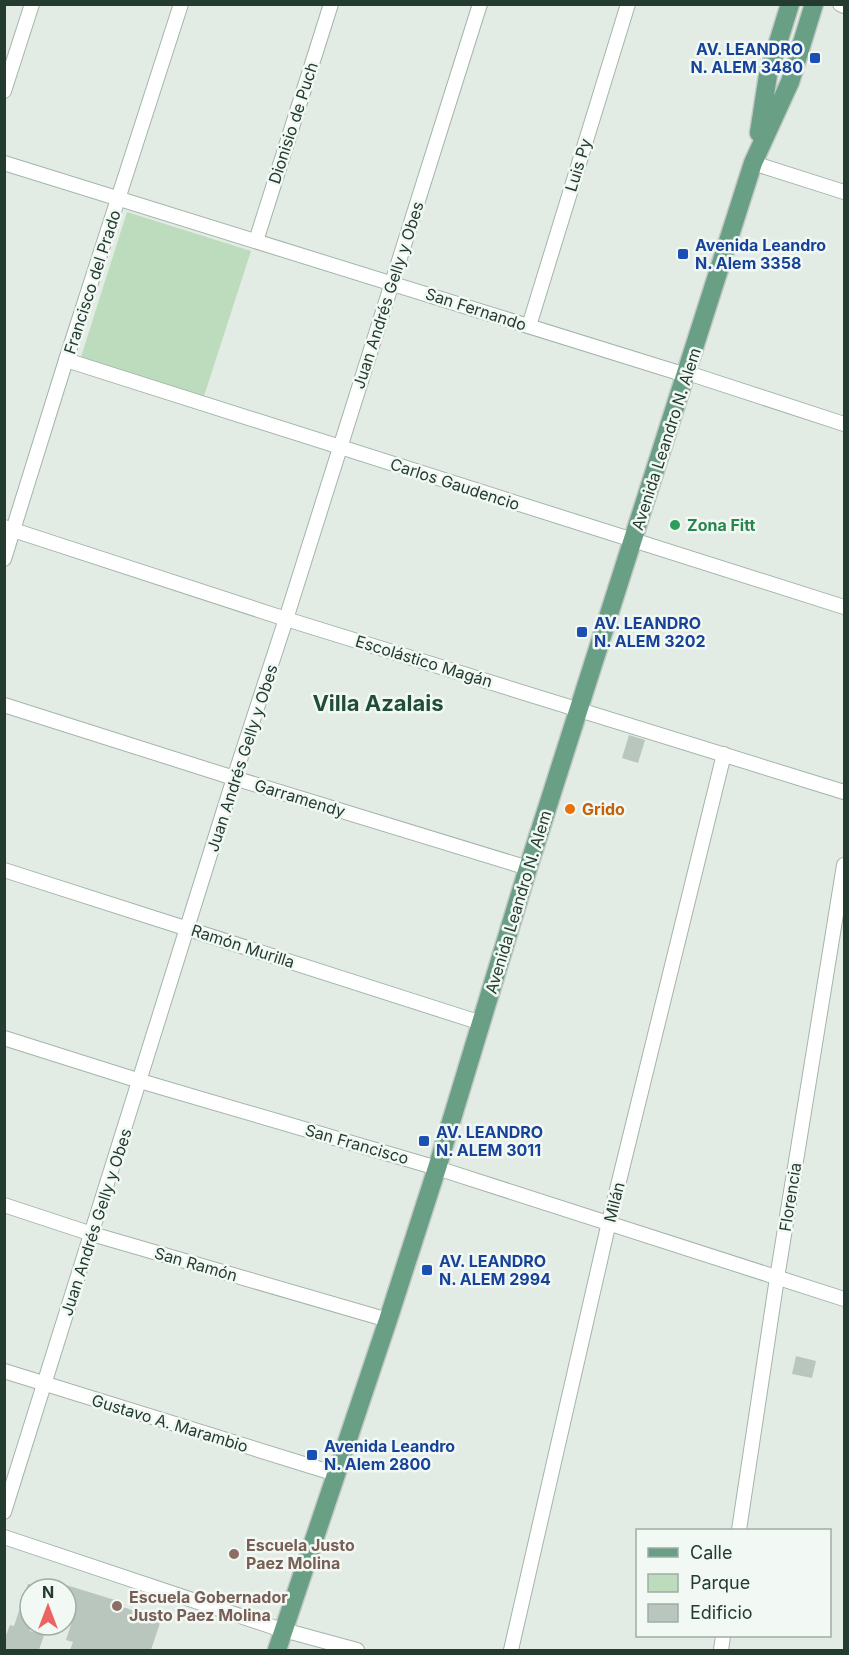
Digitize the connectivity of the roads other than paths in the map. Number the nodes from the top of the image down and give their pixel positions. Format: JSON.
{"nodes":[{"id":1,"x":32,"y":4,"type":"edge"},
{"id":2,"x":181,"y":4,"type":"edge"},
{"id":3,"x":331,"y":4,"type":"edge"},
{"id":4,"x":480,"y":4,"type":"edge"},
{"id":5,"x":628,"y":4,"type":"edge"},
{"id":6,"x":790,"y":4,"type":"edge"},
{"id":7,"x":814,"y":4,"type":"edge"},
{"id":8,"x":4,"y":91,"type":"edge"},
{"id":9,"x":755,"y":158,"type":"junction"},
{"id":10,"x":4,"y":163,"type":"edge"},
{"id":11,"x":844,"y":192,"type":"edge"},
{"id":12,"x":119,"y":198,"type":"junction"},
{"id":13,"x":256,"y":241,"type":"junction"},
{"id":14,"x":393,"y":282,"type":"junction"},
{"id":15,"x":529,"y":326,"type":"junction"},
{"id":16,"x":66,"y":360,"type":"junction"},
{"id":17,"x":686,"y":374,"type":"junction"},
{"id":18,"x":844,"y":424,"type":"edge"},
{"id":19,"x":340,"y":446,"type":"junction"},
{"id":20,"x":9,"y":529,"type":"edge"},
{"id":21,"x":633,"y":542,"type":"junction"},
{"id":22,"x":4,"y":560,"type":"edge"},
{"id":23,"x":844,"y":607,"type":"edge"},
{"id":24,"x":286,"y":619,"type":"junction"},
{"id":25,"x":4,"y":705,"type":"edge"},
{"id":26,"x":579,"y":710,"type":"junction"},
{"id":27,"x":724,"y":754,"type":"junction"},
{"id":28,"x":234,"y":778,"type":"junction"},
{"id":29,"x":844,"y":792,"type":"edge"},
{"id":30,"x":844,"y":865,"type":"edge"},
{"id":31,"x":528,"y":868,"type":"junction"},
{"id":32,"x":4,"y":870,"type":"edge"},
{"id":33,"x":188,"y":928,"type":"junction"},
{"id":34,"x":482,"y":1020,"type":"junction"},
{"id":35,"x":4,"y":1038,"type":"edge"},
{"id":36,"x":140,"y":1081,"type":"junction"},
{"id":37,"x":437,"y":1168,"type":"junction"},
{"id":38,"x":4,"y":1205,"type":"edge"},
{"id":39,"x":609,"y":1222,"type":"junction"},
{"id":40,"x":92,"y":1234,"type":"junction"},
{"id":41,"x":777,"y":1278,"type":"junction"},
{"id":42,"x":844,"y":1299,"type":"edge"},
{"id":43,"x":388,"y":1320,"type":"junction"},
{"id":44,"x":4,"y":1371,"type":"edge"},
{"id":45,"x":45,"y":1383,"type":"junction"},
{"id":46,"x":336,"y":1474,"type":"junction"},
{"id":47,"x":4,"y":1512,"type":"edge"},
{"id":48,"x":739,"y":1529,"type":"edge"},
{"id":49,"x":4,"y":1537,"type":"edge"},
{"id":50,"x":284,"y":1629,"type":"junction"},
{"id":51,"x":277,"y":1650,"type":"edge"},
{"id":52,"x":357,"y":1650,"type":"edge"},
{"id":53,"x":511,"y":1650,"type":"edge"}],
"edges":[{"from":1,"to":8,"type":"street"},
{"from":2,"to":12,"type":"street","name":"Francisco del Prado"},
{"from":3,"to":13,"type":"street","name":"Dionisio de Puch"},
{"from":4,"to":14,"type":"street","name":"Juan Andrés Gelly y Obes"},
{"from":5,"to":15,"type":"street","name":"Luis Py"},
{"from":6,"to":9,"type":"main road","name":"Avenida Leandro N. Alem"},
{"from":7,"to":9,"type":"main road","name":"Avenida Leandro N. Alem"},
{"from":9,"to":11,"type":"street"},
{"from":9,"to":17,"type":"main road","name":"Avenida Leandro N. Alem"},
{"from":10,"to":12,"type":"street","name":"San Fernando"},
{"from":12,"to":13,"type":"street","name":"San Fernando"},
{"from":12,"to":16,"type":"street","name":"Francisco del Prado"},
{"from":13,"to":14,"type":"street","name":"San Fernando"},
{"from":14,"to":15,"type":"street","name":"San Fernando"},
{"from":14,"to":19,"type":"street","name":"Juan Andrés Gelly y Obes"},
{"from":15,"to":17,"type":"street","name":"San Fernando"},
{"from":16,"to":19,"type":"street","name":"Carlos Gaudencio"},
{"from":16,"to":20,"type":"street","name":"Francisco del Prado"},
{"from":17,"to":18,"type":"street","name":"San Fernando"},
{"from":17,"to":21,"type":"main road","name":"Avenida Leandro N. Alem"},
{"from":19,"to":21,"type":"street","name":"Carlos Gaudencio"},
{"from":19,"to":24,"type":"street","name":"Juan Andrés Gelly y Obes"},
{"from":20,"to":22,"type":"street","name":"Francisco del Prado"},
{"from":20,"to":24,"type":"street","name":"Escolástico Magán"},
{"from":21,"to":23,"type":"street","name":"Carlos Gaudencio"},
{"from":21,"to":26,"type":"main road","name":"Avenida Leandro N. Alem"},
{"from":24,"to":26,"type":"street","name":"Escolástico Magán"},
{"from":24,"to":28,"type":"street","name":"Juan Andrés Gelly y Obes"},
{"from":25,"to":28,"type":"street","name":"Garramendy"},
{"from":26,"to":27,"type":"street","name":"Escolástico Magán"},
{"from":26,"to":31,"type":"main road","name":"Avenida Leandro N. Alem"},
{"from":27,"to":29,"type":"street","name":"Escolástico Magán"},
{"from":27,"to":39,"type":"street","name":"Milán"},
{"from":28,"to":31,"type":"street","name":"Garramendy"},
{"from":28,"to":33,"type":"street","name":"Juan Andrés Gelly y Obes"},
{"from":30,"to":41,"type":"street","name":"Florencia"},
{"from":31,"to":34,"type":"main road","name":"Avenida Leandro N. Alem"},
{"from":32,"to":33,"type":"street","name":"Ramón Murilla"},
{"from":33,"to":34,"type":"street","name":"Ramón Murilla"},
{"from":33,"to":36,"type":"street","name":"Juan Andrés Gelly y Obes"},
{"from":34,"to":37,"type":"main road","name":"Avenida Leandro N. Alem"},
{"from":35,"to":36,"type":"street","name":"San Francisco"},
{"from":36,"to":37,"type":"street","name":"San Francisco"},
{"from":36,"to":40,"type":"street","name":"Juan Andrés Gelly y Obes"},
{"from":37,"to":39,"type":"street","name":"San Francisco"},
{"from":37,"to":43,"type":"main road","name":"Avenida Leandro N. Alem"},
{"from":38,"to":40,"type":"street","name":"San Ramón"},
{"from":39,"to":41,"type":"street","name":"San Francisco"},
{"from":39,"to":53,"type":"street","name":"Milán"},
{"from":40,"to":43,"type":"street","name":"San Ramón"},
{"from":40,"to":45,"type":"street","name":"Juan Andrés Gelly y Obes"},
{"from":41,"to":42,"type":"street","name":"San Francisco"},
{"from":41,"to":48,"type":"street","name":"Florencia"},
{"from":43,"to":46,"type":"main road","name":"Avenida Leandro N. Alem"},
{"from":44,"to":45,"type":"street","name":"Gustavo A. Marambio"},
{"from":45,"to":46,"type":"street","name":"Gustavo A. Marambio"},
{"from":45,"to":47,"type":"street","name":"Juan Andrés Gelly y Obes"},
{"from":46,"to":50,"type":"main road","name":"Avenida Leandro N. Alem"},
{"from":49,"to":50,"type":"street"},
{"from":50,"to":51,"type":"main road","name":"Avenida Leandro N. Alem"},
{"from":50,"to":52,"type":"street"}]}
